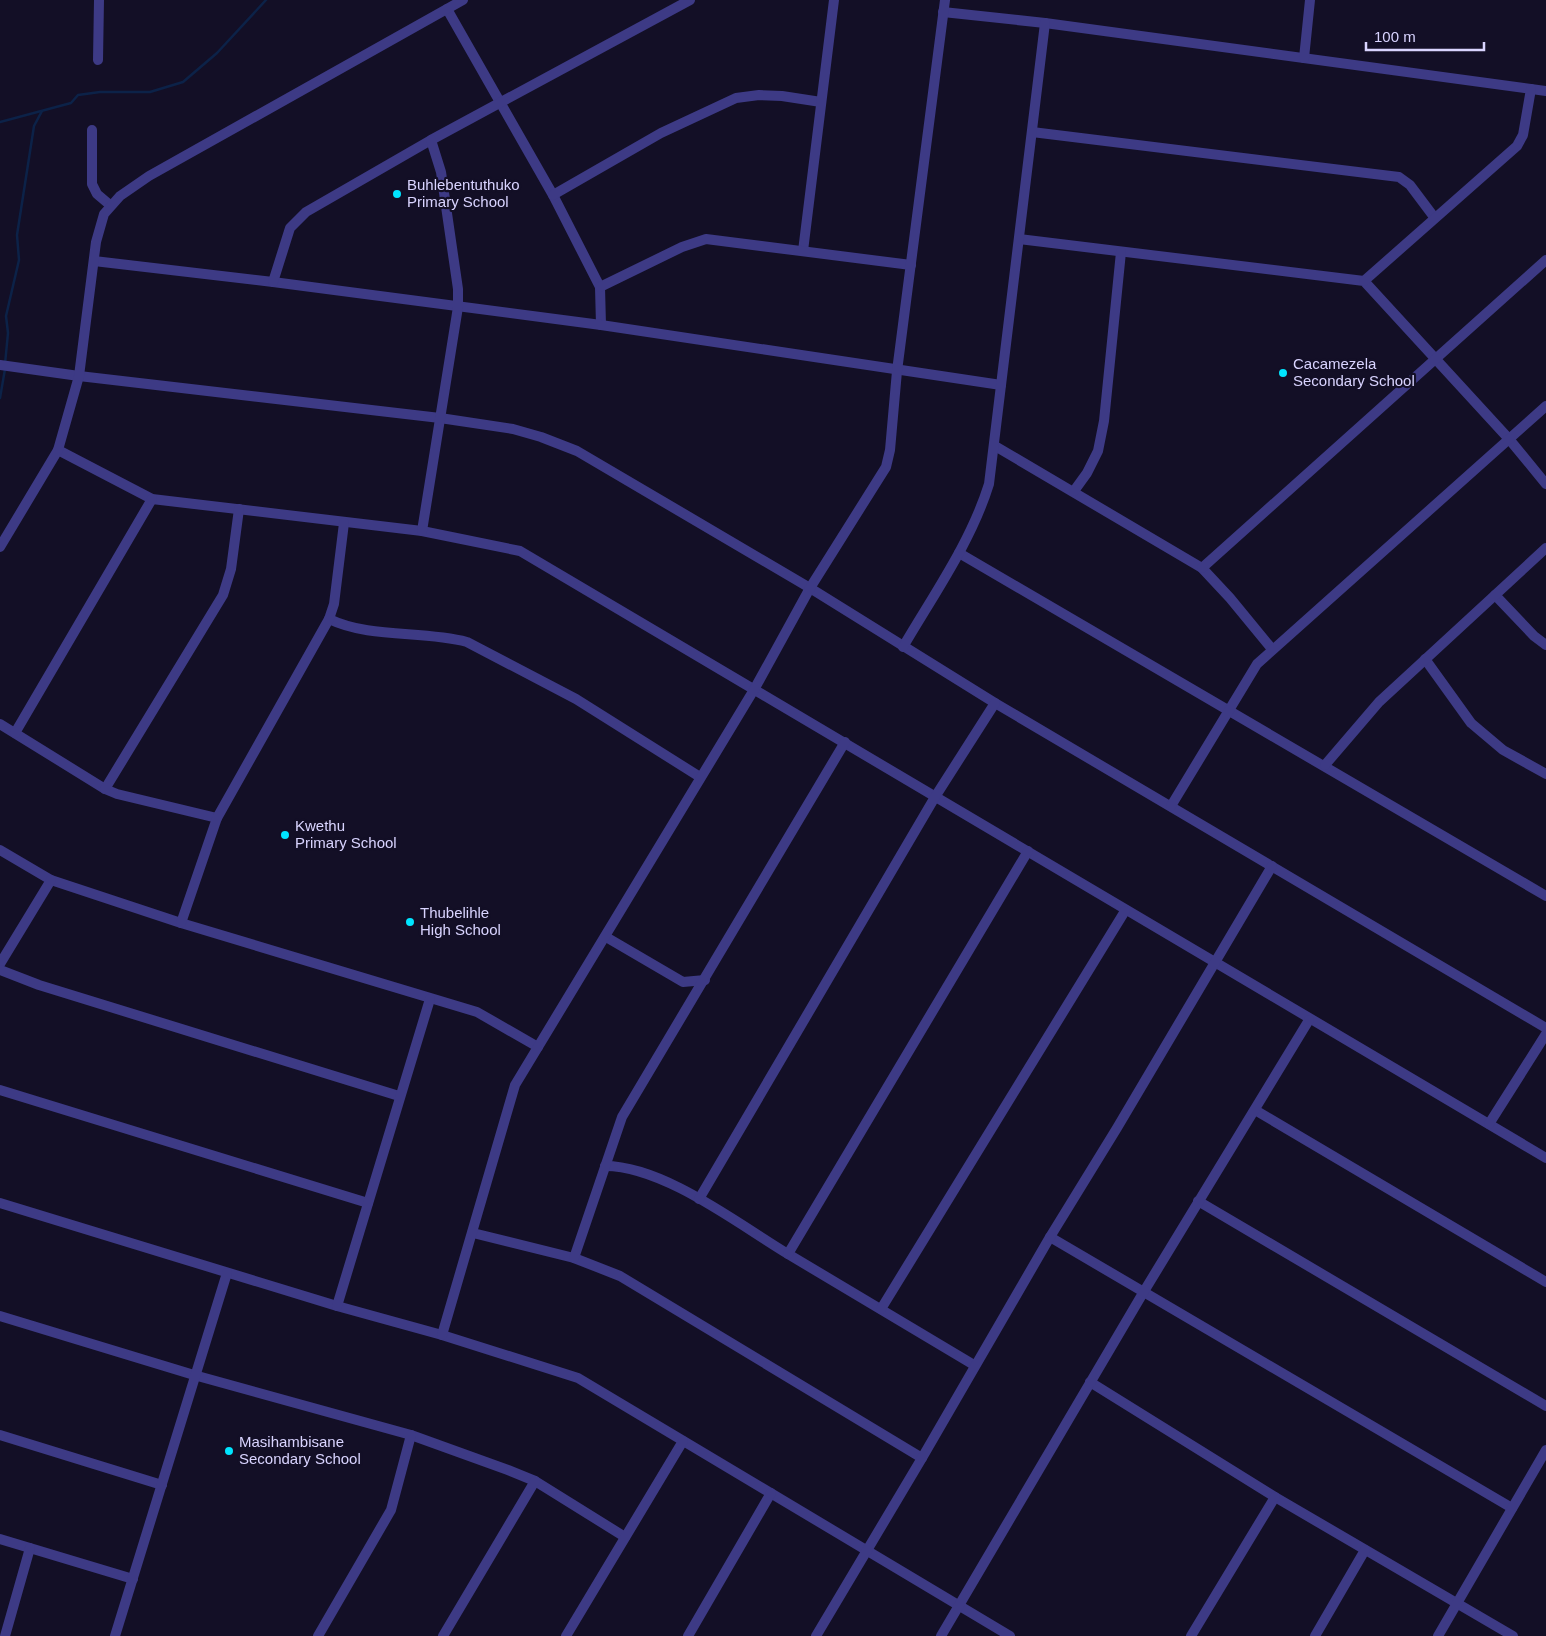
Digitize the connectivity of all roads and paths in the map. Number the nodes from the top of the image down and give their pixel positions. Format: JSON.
{"nodes":[{"id":1,"x":99,"y":0,"type":"edge"},
{"id":2,"x":463,"y":0,"type":"edge"},
{"id":3,"x":690,"y":0,"type":"edge"},
{"id":4,"x":832,"y":0,"type":"edge"},
{"id":5,"x":945,"y":0,"type":"edge"},
{"id":6,"x":1310,"y":0,"type":"edge"},
{"id":7,"x":447,"y":9,"type":"junction"},
{"id":8,"x":943,"y":12,"type":"junction"},
{"id":9,"x":1045,"y":23,"type":"junction"},
{"id":10,"x":1304,"y":58,"type":"junction"},
{"id":11,"x":98,"y":60,"type":"dead end"},
{"id":12,"x":1531,"y":89,"type":"junction"},
{"id":13,"x":1546,"y":91,"type":"edge"},
{"id":14,"x":501,"y":101,"type":"junction"},
{"id":15,"x":821,"y":102,"type":"junction"},
{"id":16,"x":92,"y":130,"type":"dead end"},
{"id":17,"x":1032,"y":132,"type":"junction"},
{"id":18,"x":431,"y":140,"type":"junction"},
{"id":19,"x":553,"y":195,"type":"junction"},
{"id":20,"x":110,"y":205,"type":"junction"},
{"id":21,"x":1434,"y":217,"type":"junction"},
{"id":22,"x":1019,"y":239,"type":"junction"},
{"id":23,"x":803,"y":251,"type":"junction"},
{"id":24,"x":1122,"y":252,"type":"junction"},
{"id":25,"x":1546,"y":260,"type":"edge"},
{"id":26,"x":94,"y":261,"type":"junction"},
{"id":27,"x":911,"y":265,"type":"junction"},
{"id":28,"x":1364,"y":281,"type":"junction"},
{"id":29,"x":273,"y":282,"type":"junction"},
{"id":30,"x":600,"y":287,"type":"junction"},
{"id":31,"x":458,"y":307,"type":"junction"},
{"id":32,"x":601,"y":325,"type":"junction"},
{"id":33,"x":1434,"y":359,"type":"junction"},
{"id":34,"x":0,"y":364,"type":"edge"},
{"id":35,"x":897,"y":371,"type":"junction"},
{"id":36,"x":79,"y":376,"type":"junction"},
{"id":37,"x":1001,"y":385,"type":"junction"},
{"id":38,"x":1546,"y":406,"type":"edge"},
{"id":39,"x":440,"y":418,"type":"junction"},
{"id":40,"x":1509,"y":439,"type":"junction"},
{"id":41,"x":995,"y":446,"type":"junction"},
{"id":42,"x":58,"y":450,"type":"junction"},
{"id":43,"x":1546,"y":484,"type":"edge"},
{"id":44,"x":1074,"y":491,"type":"junction"},
{"id":45,"x":152,"y":499,"type":"junction"},
{"id":46,"x":239,"y":509,"type":"junction"},
{"id":47,"x":344,"y":523,"type":"junction"},
{"id":48,"x":422,"y":531,"type":"junction"},
{"id":49,"x":0,"y":547,"type":"edge"},
{"id":50,"x":1546,"y":548,"type":"edge"},
{"id":51,"x":959,"y":553,"type":"junction"},
{"id":52,"x":1202,"y":568,"type":"junction"},
{"id":53,"x":810,"y":588,"type":"junction"},
{"id":54,"x":1495,"y":595,"type":"junction"},
{"id":55,"x":329,"y":619,"type":"junction"},
{"id":56,"x":1546,"y":645,"type":"edge"},
{"id":57,"x":903,"y":647,"type":"junction"},
{"id":58,"x":1272,"y":649,"type":"junction"},
{"id":59,"x":1425,"y":659,"type":"junction"},
{"id":60,"x":755,"y":688,"type":"junction"},
{"id":61,"x":995,"y":703,"type":"junction"},
{"id":62,"x":1228,"y":710,"type":"junction"},
{"id":63,"x":0,"y":724,"type":"edge"},
{"id":64,"x":15,"y":733,"type":"junction"},
{"id":65,"x":844,"y":742,"type":"junction"},
{"id":66,"x":1325,"y":765,"type":"junction"},
{"id":67,"x":1546,"y":774,"type":"edge"},
{"id":68,"x":700,"y":777,"type":"junction"},
{"id":69,"x":105,"y":789,"type":"junction"},
{"id":70,"x":935,"y":797,"type":"junction"},
{"id":71,"x":1171,"y":806,"type":"junction"},
{"id":72,"x":217,"y":818,"type":"junction"},
{"id":73,"x":0,"y":850,"type":"edge"},
{"id":74,"x":1028,"y":852,"type":"junction"},
{"id":75,"x":1272,"y":866,"type":"junction"},
{"id":76,"x":51,"y":880,"type":"junction"},
{"id":77,"x":1546,"y":896,"type":"edge"},
{"id":78,"x":1125,"y":911,"type":"junction"},
{"id":79,"x":181,"y":923,"type":"junction"},
{"id":80,"x":606,"y":937,"type":"junction"},
{"id":81,"x":1215,"y":961,"type":"junction"},
{"id":82,"x":0,"y":964,"type":"edge"},
{"id":83,"x":0,"y":970,"type":"edge"},
{"id":84,"x":705,"y":980,"type":"junction"},
{"id":85,"x":430,"y":999,"type":"junction"},
{"id":86,"x":1309,"y":1020,"type":"junction"},
{"id":87,"x":1546,"y":1028,"type":"edge"},
{"id":88,"x":1546,"y":1034,"type":"edge"},
{"id":89,"x":538,"y":1048,"type":"junction"},
{"id":90,"x":0,"y":1090,"type":"edge"},
{"id":91,"x":399,"y":1096,"type":"junction"},
{"id":92,"x":1255,"y":1110,"type":"junction"},
{"id":93,"x":1489,"y":1124,"type":"junction"},
{"id":94,"x":1546,"y":1158,"type":"edge"},
{"id":95,"x":605,"y":1166,"type":"junction"},
{"id":96,"x":699,"y":1199,"type":"junction"},
{"id":97,"x":1198,"y":1201,"type":"junction"},
{"id":98,"x":0,"y":1203,"type":"edge"},
{"id":99,"x":368,"y":1203,"type":"junction"},
{"id":100,"x":473,"y":1233,"type":"junction"},
{"id":101,"x":1050,"y":1237,"type":"junction"},
{"id":102,"x":788,"y":1254,"type":"junction"},
{"id":103,"x":574,"y":1258,"type":"junction"},
{"id":104,"x":227,"y":1272,"type":"junction"},
{"id":105,"x":1546,"y":1282,"type":"edge"},
{"id":106,"x":1143,"y":1293,"type":"junction"},
{"id":107,"x":337,"y":1306,"type":"junction"},
{"id":108,"x":881,"y":1309,"type":"junction"},
{"id":109,"x":0,"y":1316,"type":"edge"},
{"id":110,"x":442,"y":1335,"type":"junction"},
{"id":111,"x":974,"y":1365,"type":"junction"},
{"id":112,"x":194,"y":1375,"type":"junction"},
{"id":113,"x":1090,"y":1382,"type":"junction"},
{"id":114,"x":1546,"y":1406,"type":"edge"},
{"id":115,"x":0,"y":1435,"type":"edge"},
{"id":116,"x":411,"y":1436,"type":"junction"},
{"id":117,"x":683,"y":1441,"type":"junction"},
{"id":118,"x":1546,"y":1450,"type":"edge"},
{"id":119,"x":922,"y":1458,"type":"junction"},
{"id":120,"x":535,"y":1481,"type":"junction"},
{"id":121,"x":162,"y":1485,"type":"junction"},
{"id":122,"x":771,"y":1493,"type":"junction"},
{"id":123,"x":1275,"y":1497,"type":"junction"},
{"id":124,"x":1512,"y":1508,"type":"junction"},
{"id":125,"x":625,"y":1537,"type":"junction"},
{"id":126,"x":0,"y":1539,"type":"edge"},
{"id":127,"x":30,"y":1548,"type":"junction"},
{"id":128,"x":1365,"y":1550,"type":"junction"},
{"id":129,"x":866,"y":1551,"type":"junction"},
{"id":130,"x":133,"y":1579,"type":"junction"},
{"id":131,"x":1457,"y":1604,"type":"junction"},
{"id":132,"x":959,"y":1605,"type":"junction"},
{"id":133,"x":5,"y":1636,"type":"edge"},
{"id":134,"x":115,"y":1636,"type":"edge"},
{"id":135,"x":318,"y":1636,"type":"edge"},
{"id":136,"x":443,"y":1636,"type":"edge"},
{"id":137,"x":566,"y":1636,"type":"edge"},
{"id":138,"x":688,"y":1636,"type":"edge"},
{"id":139,"x":816,"y":1636,"type":"edge"},
{"id":140,"x":941,"y":1636,"type":"edge"},
{"id":141,"x":1010,"y":1636,"type":"edge"},
{"id":142,"x":1191,"y":1636,"type":"edge"},
{"id":143,"x":1315,"y":1636,"type":"edge"},
{"id":144,"x":1438,"y":1636,"type":"edge"},
{"id":145,"x":1513,"y":1636,"type":"edge"}],
"edges":[{"from":1,"to":11,"type":"street"},
{"from":2,"to":7,"type":"street"},
{"from":3,"to":14,"type":"street"},
{"from":4,"to":15,"type":"street"},
{"from":5,"to":8,"type":"street"},
{"from":6,"to":10,"type":"street"},
{"from":7,"to":14,"type":"street"},
{"from":7,"to":20,"type":"street"},
{"from":8,"to":9,"type":"street"},
{"from":8,"to":27,"type":"street"},
{"from":9,"to":10,"type":"street"},
{"from":9,"to":17,"type":"street"},
{"from":10,"to":12,"type":"street"},
{"from":12,"to":13,"type":"street"},
{"from":12,"to":21,"type":"street"},
{"from":14,"to":18,"type":"street"},
{"from":14,"to":19,"type":"street"},
{"from":15,"to":19,"type":"street"},
{"from":15,"to":23,"type":"street"},
{"from":16,"to":20,"type":"street"},
{"from":17,"to":21,"type":"street"},
{"from":17,"to":22,"type":"street"},
{"from":18,"to":29,"type":"street"},
{"from":18,"to":31,"type":"street"},
{"from":19,"to":30,"type":"street"},
{"from":20,"to":26,"type":"street"},
{"from":21,"to":28,"type":"street"},
{"from":22,"to":24,"type":"street"},
{"from":22,"to":37,"type":"street"},
{"from":23,"to":27,"type":"street"},
{"from":23,"to":30,"type":"street"},
{"from":24,"to":28,"type":"street"},
{"from":24,"to":44,"type":"street"},
{"from":25,"to":33,"type":"street"},
{"from":26,"to":29,"type":"street"},
{"from":26,"to":36,"type":"street"},
{"from":27,"to":35,"type":"street"},
{"from":28,"to":33,"type":"street"},
{"from":29,"to":31,"type":"street"},
{"from":30,"to":32,"type":"street"},
{"from":31,"to":32,"type":"street"},
{"from":31,"to":39,"type":"street"},
{"from":32,"to":35,"type":"street"},
{"from":33,"to":40,"type":"street"},
{"from":33,"to":52,"type":"street"},
{"from":34,"to":36,"type":"street"},
{"from":35,"to":37,"type":"street"},
{"from":35,"to":53,"type":"street"},
{"from":36,"to":39,"type":"street"},
{"from":36,"to":42,"type":"street"},
{"from":37,"to":41,"type":"street"},
{"from":38,"to":40,"type":"street"},
{"from":39,"to":48,"type":"street"},
{"from":39,"to":53,"type":"street"},
{"from":40,"to":43,"type":"street"},
{"from":40,"to":58,"type":"street"},
{"from":41,"to":44,"type":"street"},
{"from":41,"to":51,"type":"street"},
{"from":42,"to":45,"type":"street"},
{"from":42,"to":49,"type":"street"},
{"from":44,"to":52,"type":"street"},
{"from":45,"to":46,"type":"street"},
{"from":45,"to":64,"type":"street"},
{"from":46,"to":47,"type":"street"},
{"from":46,"to":69,"type":"street"},
{"from":47,"to":48,"type":"street"},
{"from":47,"to":55,"type":"street"},
{"from":48,"to":60,"type":"street"},
{"from":50,"to":54,"type":"street"},
{"from":51,"to":57,"type":"street"},
{"from":51,"to":62,"type":"street"},
{"from":52,"to":58,"type":"street"},
{"from":53,"to":57,"type":"street"},
{"from":53,"to":60,"type":"street"},
{"from":54,"to":56,"type":"street"},
{"from":54,"to":59,"type":"street"},
{"from":55,"to":68,"type":"street"},
{"from":55,"to":72,"type":"street"},
{"from":57,"to":61,"type":"street"},
{"from":58,"to":62,"type":"street"},
{"from":59,"to":66,"type":"street"},
{"from":59,"to":67,"type":"street"},
{"from":60,"to":65,"type":"street"},
{"from":60,"to":68,"type":"street"},
{"from":61,"to":70,"type":"street"},
{"from":61,"to":71,"type":"street"},
{"from":62,"to":66,"type":"street"},
{"from":62,"to":71,"type":"street"},
{"from":63,"to":64,"type":"street"},
{"from":64,"to":69,"type":"street"},
{"from":65,"to":70,"type":"street"},
{"from":65,"to":84,"type":"street"},
{"from":66,"to":77,"type":"street"},
{"from":68,"to":80,"type":"street"},
{"from":69,"to":72,"type":"street"},
{"from":70,"to":74,"type":"street"},
{"from":70,"to":96,"type":"street"},
{"from":71,"to":75,"type":"street"},
{"from":72,"to":79,"type":"street"},
{"from":73,"to":76,"type":"street"},
{"from":74,"to":78,"type":"street"},
{"from":74,"to":102,"type":"street"},
{"from":75,"to":81,"type":"street"},
{"from":75,"to":87,"type":"street"},
{"from":76,"to":79,"type":"street"},
{"from":76,"to":82,"type":"street"},
{"from":78,"to":81,"type":"street"},
{"from":78,"to":108,"type":"street"},
{"from":79,"to":85,"type":"street"},
{"from":80,"to":84,"type":"street"},
{"from":80,"to":89,"type":"street"},
{"from":81,"to":86,"type":"street"},
{"from":81,"to":101,"type":"street"},
{"from":83,"to":91,"type":"street"},
{"from":84,"to":95,"type":"street"},
{"from":85,"to":89,"type":"street"},
{"from":85,"to":91,"type":"street"},
{"from":86,"to":92,"type":"street"},
{"from":86,"to":93,"type":"street"},
{"from":88,"to":93,"type":"street"},
{"from":89,"to":100,"type":"street"},
{"from":90,"to":99,"type":"street"},
{"from":91,"to":99,"type":"street"},
{"from":92,"to":97,"type":"street"},
{"from":92,"to":105,"type":"street"},
{"from":93,"to":94,"type":"street"},
{"from":95,"to":96,"type":"street"},
{"from":95,"to":103,"type":"street"},
{"from":96,"to":102,"type":"street"},
{"from":97,"to":106,"type":"street"},
{"from":97,"to":114,"type":"street"},
{"from":98,"to":104,"type":"street"},
{"from":99,"to":107,"type":"street"},
{"from":100,"to":103,"type":"street"},
{"from":100,"to":110,"type":"street"},
{"from":101,"to":106,"type":"street"},
{"from":101,"to":111,"type":"street"},
{"from":102,"to":108,"type":"street"},
{"from":103,"to":119,"type":"street"},
{"from":104,"to":107,"type":"street"},
{"from":104,"to":112,"type":"street"},
{"from":106,"to":113,"type":"street"},
{"from":106,"to":124,"type":"street"},
{"from":107,"to":110,"type":"street"},
{"from":108,"to":111,"type":"street"},
{"from":109,"to":112,"type":"street"},
{"from":110,"to":117,"type":"street"},
{"from":111,"to":119,"type":"street"},
{"from":112,"to":116,"type":"street"},
{"from":112,"to":121,"type":"street"},
{"from":113,"to":123,"type":"street"},
{"from":113,"to":132,"type":"street"},
{"from":115,"to":121,"type":"street"},
{"from":116,"to":120,"type":"street"},
{"from":116,"to":135,"type":"street"},
{"from":117,"to":122,"type":"street"},
{"from":117,"to":125,"type":"street"},
{"from":118,"to":124,"type":"street"},
{"from":119,"to":129,"type":"street"},
{"from":120,"to":125,"type":"street"},
{"from":120,"to":136,"type":"street"},
{"from":121,"to":130,"type":"street"},
{"from":122,"to":129,"type":"street"},
{"from":122,"to":138,"type":"street"},
{"from":123,"to":128,"type":"street"},
{"from":123,"to":142,"type":"street"},
{"from":124,"to":131,"type":"street"},
{"from":125,"to":137,"type":"street"},
{"from":126,"to":127,"type":"street"},
{"from":127,"to":130,"type":"street"},
{"from":127,"to":133,"type":"street"},
{"from":128,"to":131,"type":"street"},
{"from":128,"to":143,"type":"street"},
{"from":129,"to":132,"type":"street"},
{"from":129,"to":139,"type":"street"},
{"from":130,"to":134,"type":"street"},
{"from":131,"to":144,"type":"street"},
{"from":131,"to":145,"type":"street"},
{"from":132,"to":140,"type":"street"},
{"from":132,"to":141,"type":"street"}]}
